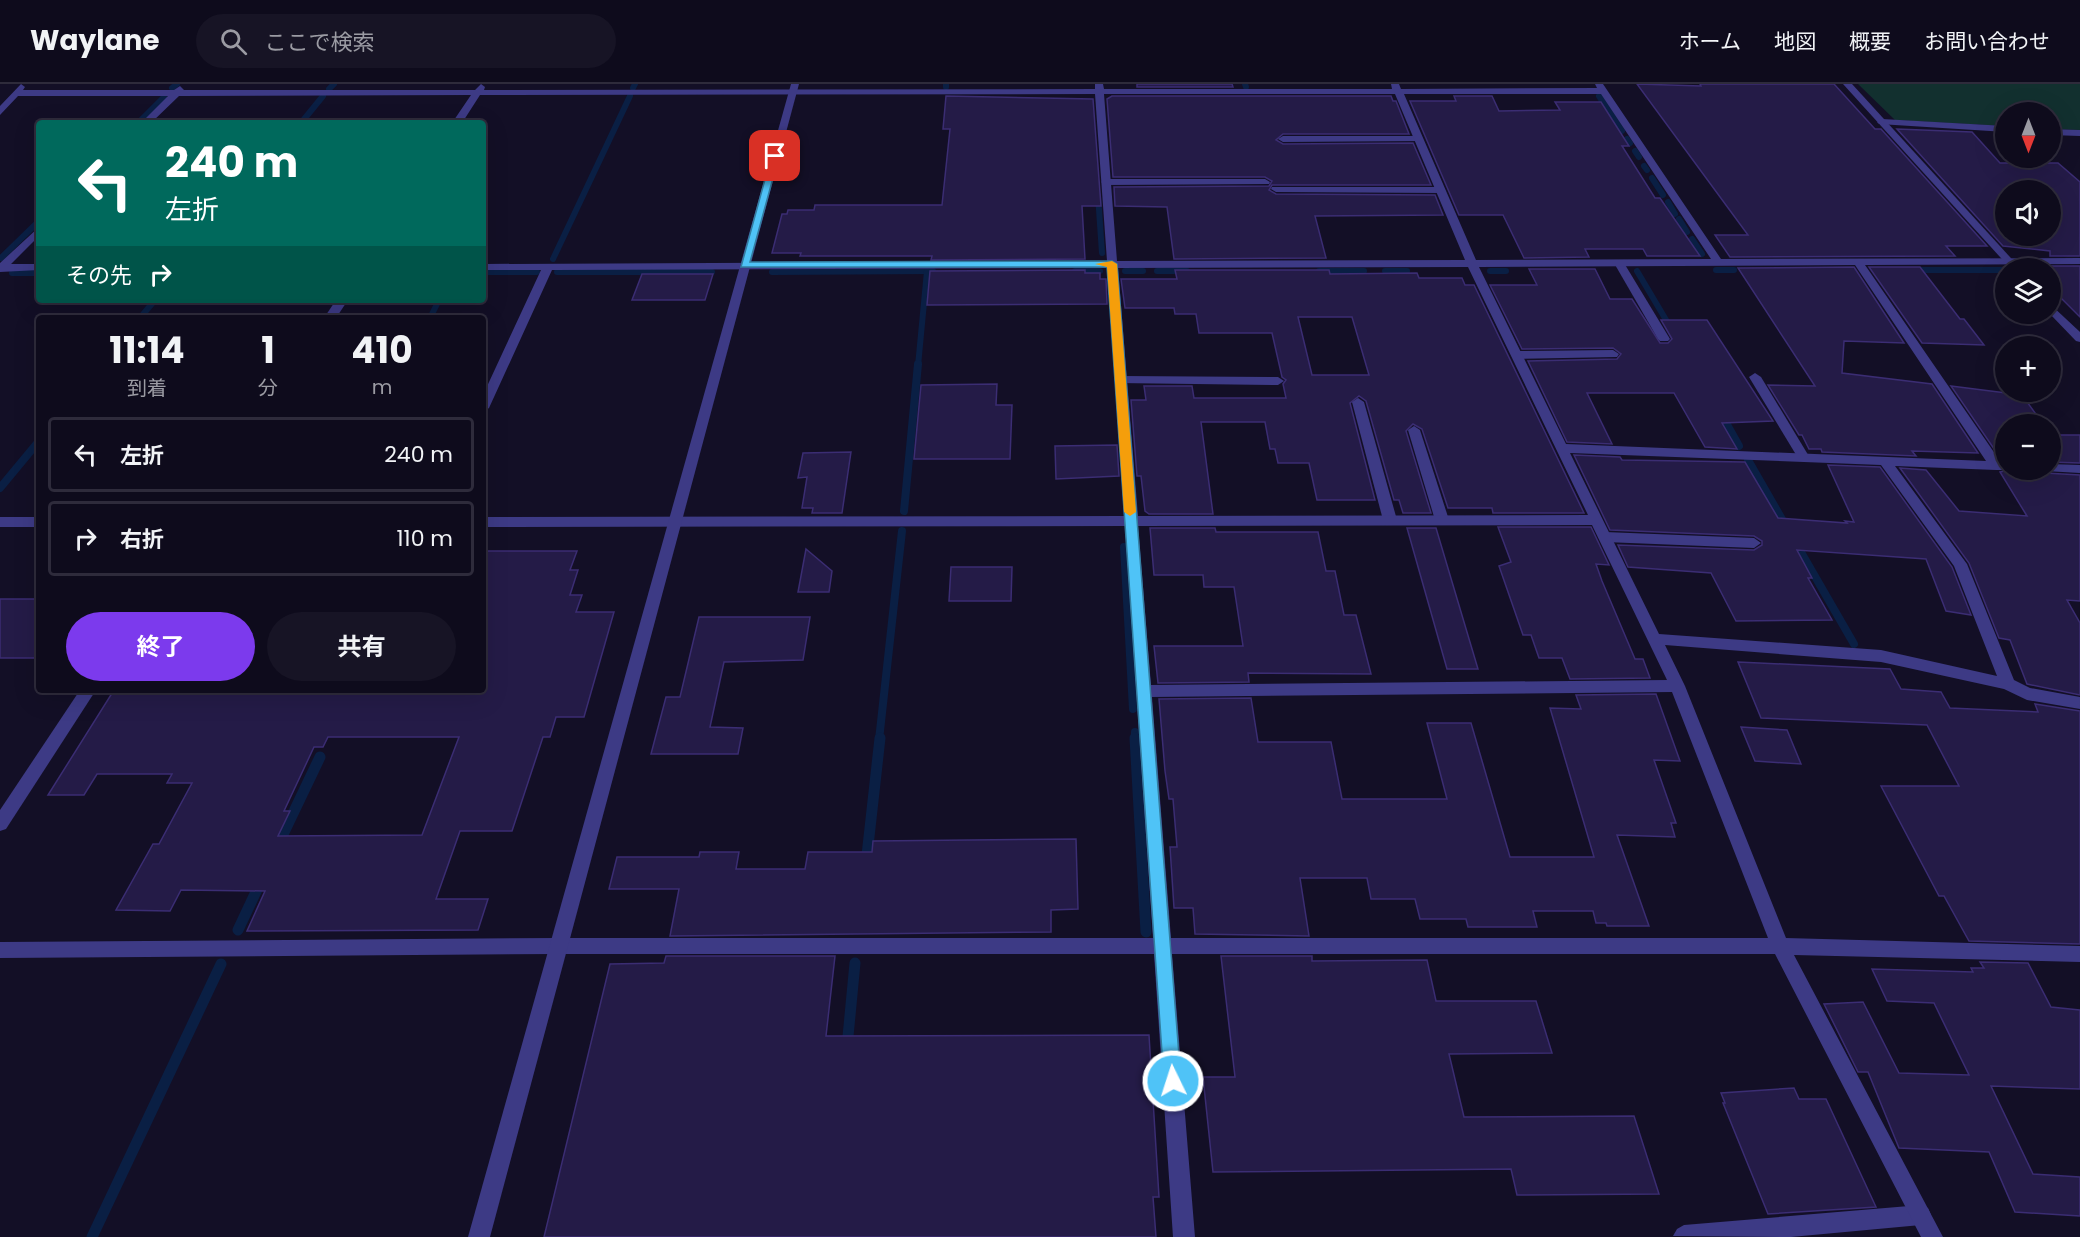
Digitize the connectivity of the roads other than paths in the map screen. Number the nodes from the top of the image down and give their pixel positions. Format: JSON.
{"nodes":[{"id":1,"x":22,"y":84,"type":"edge"},
{"id":2,"x":185,"y":84,"type":"edge"},
{"id":3,"x":1847,"y":84,"type":"edge"},
{"id":4,"x":1396,"y":87,"type":"edge"},
{"id":5,"x":1601,"y":87,"type":"edge"},
{"id":6,"x":480,"y":88,"type":"edge"},
{"id":7,"x":794,"y":88,"type":"edge"},
{"id":8,"x":1099,"y":88,"type":"edge"},
{"id":9,"x":17,"y":93,"type":"junction"},
{"id":10,"x":176,"y":93,"type":"junction"},
{"id":11,"x":0,"y":112,"type":"edge"},
{"id":12,"x":149,"y":120,"type":"edge"},
{"id":13,"x":459,"y":120,"type":"edge"},
{"id":14,"x":1882,"y":122,"type":"junction"},
{"id":15,"x":1995,"y":128,"type":"edge"},
{"id":16,"x":2061,"y":132,"type":"edge"},
{"id":17,"x":2080,"y":133,"type":"edge"},
{"id":18,"x":1283,"y":139,"type":"dead end"},
{"id":19,"x":1419,"y":139,"type":"junction"},
{"id":20,"x":1106,"y":182,"type":"junction"},
{"id":21,"x":1265,"y":182,"type":"dead end"},
{"id":22,"x":1276,"y":189,"type":"dead end"},
{"id":23,"x":1440,"y":189,"type":"junction"},
{"id":24,"x":36,"y":233,"type":"edge"},
{"id":25,"x":2006,"y":258,"type":"edge"},
{"id":26,"x":2080,"y":261,"type":"edge"},
{"id":27,"x":1718,"y":262,"type":"junction"},
{"id":28,"x":1858,"y":262,"type":"junction"},
{"id":29,"x":2061,"y":262,"type":"edge"},
{"id":30,"x":1472,"y":263,"type":"junction"},
{"id":31,"x":1620,"y":263,"type":"junction"},
{"id":32,"x":1112,"y":264,"type":"junction"},
{"id":33,"x":744,"y":265,"type":"junction"},
{"id":34,"x":1995,"y":265,"type":"edge"},
{"id":35,"x":548,"y":266,"type":"junction"},
{"id":36,"x":36,"y":267,"type":"edge"},
{"id":37,"x":486,"y":267,"type":"edge"},
{"id":38,"x":1,"y":268,"type":"edge"},
{"id":39,"x":2061,"y":319,"type":"edge"},
{"id":40,"x":1664,"y":339,"type":"dead end"},
{"id":41,"x":2080,"y":339,"type":"edge"},
{"id":42,"x":1612,"y":354,"type":"dead end"},
{"id":43,"x":1516,"y":355,"type":"junction"},
{"id":44,"x":1755,"y":377,"type":"dead end"},
{"id":45,"x":1121,"y":381,"type":"junction"},
{"id":46,"x":1278,"y":381,"type":"dead end"},
{"id":47,"x":486,"y":401,"type":"edge"},
{"id":48,"x":1358,"y":402,"type":"dead end"},
{"id":49,"x":1414,"y":430,"type":"dead end"},
{"id":50,"x":1562,"y":448,"type":"junction"},
{"id":51,"x":1995,"y":457,"type":"edge"},
{"id":52,"x":1804,"y":458,"type":"junction"},
{"id":53,"x":1886,"y":461,"type":"junction"},
{"id":54,"x":1995,"y":466,"type":"edge"},
{"id":55,"x":2061,"y":468,"type":"edge"},
{"id":56,"x":2080,"y":469,"type":"edge"},
{"id":57,"x":1131,"y":520,"type":"junction"},
{"id":58,"x":1390,"y":520,"type":"junction"},
{"id":59,"x":1442,"y":520,"type":"junction"},
{"id":60,"x":1597,"y":520,"type":"junction"},
{"id":61,"x":674,"y":521,"type":"junction"},
{"id":62,"x":0,"y":522,"type":"edge"},
{"id":63,"x":36,"y":522,"type":"edge"},
{"id":64,"x":486,"y":522,"type":"edge"},
{"id":65,"x":1605,"y":537,"type":"junction"},
{"id":66,"x":1754,"y":543,"type":"dead end"},
{"id":67,"x":1655,"y":639,"type":"junction"},
{"id":68,"x":2008,"y":684,"type":"junction"},
{"id":69,"x":1677,"y":686,"type":"junction"},
{"id":70,"x":1143,"y":691,"type":"junction"},
{"id":71,"x":86,"y":693,"type":"edge"},
{"id":72,"x":2080,"y":703,"type":"edge"},
{"id":73,"x":0,"y":824,"type":"edge"},
{"id":74,"x":558,"y":946,"type":"junction"},
{"id":75,"x":1163,"y":946,"type":"junction"},
{"id":76,"x":1780,"y":946,"type":"junction"},
{"id":77,"x":0,"y":950,"type":"edge"},
{"id":78,"x":2080,"y":954,"type":"edge"},
{"id":79,"x":1921,"y":1215,"type":"junction"},
{"id":80,"x":1684,"y":1236,"type":"edge"},
{"id":81,"x":479,"y":1237,"type":"edge"},
{"id":82,"x":1184,"y":1237,"type":"edge"},
{"id":83,"x":1932,"y":1237,"type":"edge"}],
"edges":[{"from":1,"to":9,"type":"street"},
{"from":2,"to":10,"type":"street"},
{"from":3,"to":14,"type":"street"},
{"from":4,"to":5,"type":"street"},
{"from":4,"to":8,"type":"street"},
{"from":4,"to":19,"type":"street"},
{"from":5,"to":27,"type":"street"},
{"from":6,"to":7,"type":"street"},
{"from":6,"to":10,"type":"street"},
{"from":6,"to":13,"type":"street"},
{"from":7,"to":8,"type":"street"},
{"from":7,"to":33,"type":"street"},
{"from":8,"to":20,"type":"street"},
{"from":9,"to":10,"type":"street"},
{"from":9,"to":11,"type":"street"},
{"from":10,"to":12,"type":"street"},
{"from":14,"to":15,"type":"street"},
{"from":14,"to":25,"type":"street"},
{"from":16,"to":17,"type":"street"},
{"from":18,"to":19,"type":"street"},
{"from":19,"to":23,"type":"street"},
{"from":20,"to":21,"type":"street"},
{"from":20,"to":32,"type":"street"},
{"from":22,"to":23,"type":"street"},
{"from":23,"to":30,"type":"street"},
{"from":24,"to":38,"type":"street"},
{"from":26,"to":29,"type":"street"},
{"from":27,"to":28,"type":"street"},
{"from":27,"to":31,"type":"street"},
{"from":28,"to":34,"type":"street"},
{"from":28,"to":51,"type":"street"},
{"from":30,"to":31,"type":"street"},
{"from":30,"to":32,"type":"street"},
{"from":30,"to":43,"type":"street"},
{"from":31,"to":40,"type":"street"},
{"from":32,"to":33,"type":"street"},
{"from":32,"to":45,"type":"street"},
{"from":33,"to":35,"type":"street"},
{"from":33,"to":61,"type":"street"},
{"from":35,"to":37,"type":"street"},
{"from":35,"to":47,"type":"street"},
{"from":36,"to":38,"type":"street"},
{"from":39,"to":41,"type":"street"},
{"from":42,"to":43,"type":"street"},
{"from":43,"to":50,"type":"street"},
{"from":44,"to":52,"type":"street"},
{"from":45,"to":46,"type":"street"},
{"from":45,"to":57,"type":"street"},
{"from":48,"to":58,"type":"street"},
{"from":49,"to":59,"type":"street"},
{"from":50,"to":52,"type":"street"},
{"from":50,"to":60,"type":"street"},
{"from":52,"to":53,"type":"street"},
{"from":53,"to":54,"type":"street"},
{"from":53,"to":68,"type":"street"},
{"from":55,"to":56,"type":"street"},
{"from":57,"to":58,"type":"street"},
{"from":57,"to":61,"type":"street"},
{"from":57,"to":70,"type":"street"},
{"from":58,"to":59,"type":"street"},
{"from":59,"to":60,"type":"street"},
{"from":60,"to":65,"type":"street"},
{"from":61,"to":64,"type":"street"},
{"from":61,"to":74,"type":"street"},
{"from":62,"to":63,"type":"street"},
{"from":65,"to":66,"type":"street"},
{"from":65,"to":67,"type":"street"},
{"from":67,"to":68,"type":"street"},
{"from":67,"to":69,"type":"street"},
{"from":68,"to":72,"type":"street"},
{"from":69,"to":70,"type":"street"},
{"from":69,"to":76,"type":"street"},
{"from":70,"to":75,"type":"street"},
{"from":71,"to":73,"type":"street"},
{"from":74,"to":75,"type":"street"},
{"from":74,"to":77,"type":"street"},
{"from":74,"to":81,"type":"street"},
{"from":75,"to":76,"type":"street"},
{"from":75,"to":82,"type":"street"},
{"from":76,"to":78,"type":"street"},
{"from":76,"to":79,"type":"street"},
{"from":79,"to":80,"type":"street"},
{"from":79,"to":83,"type":"street"}]}
